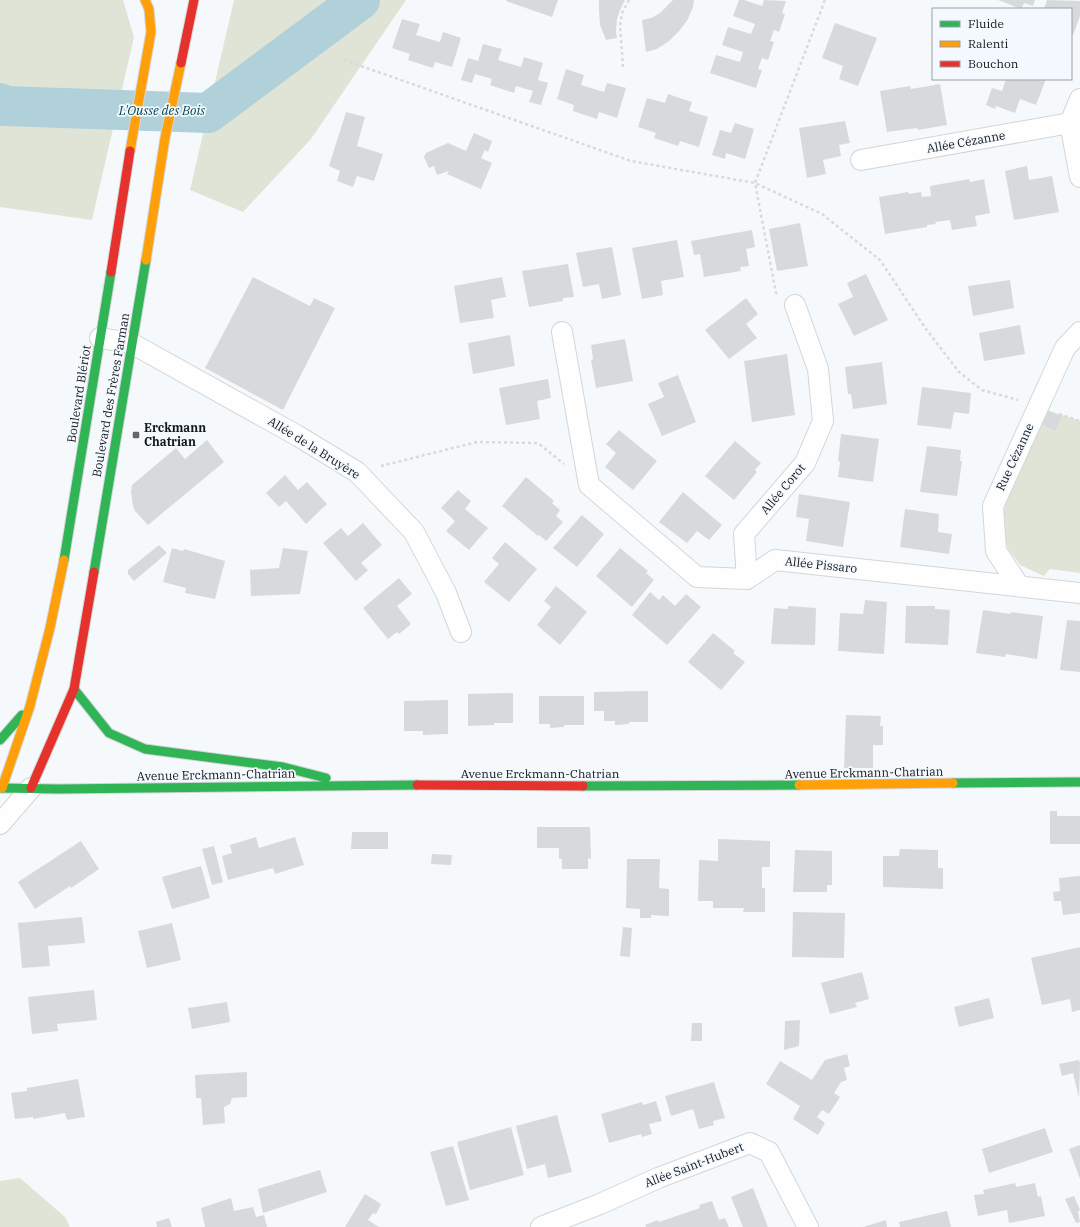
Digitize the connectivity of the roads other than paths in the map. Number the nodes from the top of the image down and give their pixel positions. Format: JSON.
{"nodes":[{"id":1,"x":145,"y":0,"type":"edge"},
{"id":2,"x":194,"y":0,"type":"edge"},
{"id":3,"x":1080,"y":99,"type":"edge"},
{"id":4,"x":1070,"y":123,"type":"junction"},
{"id":5,"x":861,"y":160,"type":"dead end"},
{"id":6,"x":1080,"y":177,"type":"edge"},
{"id":7,"x":795,"y":305,"type":"road end"},
{"id":8,"x":562,"y":332,"type":"dead end"},
{"id":9,"x":1080,"y":332,"type":"edge"},
{"id":10,"x":100,"y":338,"type":"junction"},
{"id":11,"x":131,"y":343,"type":"junction"},
{"id":12,"x":747,"y":579,"type":"junction"},
{"id":13,"x":1019,"y":586,"type":"junction"},
{"id":14,"x":1080,"y":593,"type":"edge"},
{"id":15,"x":461,"y":632,"type":"dead end"},
{"id":16,"x":74,"y":689,"type":"junction"},
{"id":17,"x":33,"y":707,"type":"junction"},
{"id":18,"x":65,"y":710,"type":"junction"},
{"id":19,"x":56,"y":713,"type":"dead end"},
{"id":20,"x":0,"y":740,"type":"edge"},
{"id":21,"x":1080,"y":782,"type":"edge"},
{"id":22,"x":354,"y":785,"type":"junction"},
{"id":23,"x":1,"y":788,"type":"edge"},
{"id":24,"x":31,"y":788,"type":"junction"},
{"id":25,"x":0,"y":817,"type":"edge"},
{"id":26,"x":0,"y":824,"type":"edge"},
{"id":27,"x":541,"y":1227,"type":"edge"},
{"id":28,"x":808,"y":1227,"type":"edge"}],
"edges":[{"from":1,"to":10,"type":"street","name":"Boulevard Blériot"},
{"from":2,"to":11,"type":"street","name":"Boulevard des Frères Farman"},
{"from":3,"to":4,"type":"street"},
{"from":4,"to":5,"type":"street","name":"Allée Cézanne"},
{"from":4,"to":6,"type":"street"},
{"from":7,"to":12,"type":"street","name":"Allée Corot"},
{"from":8,"to":12,"type":"street"},
{"from":9,"to":13,"type":"street","name":"Rue Cézanne"},
{"from":10,"to":11,"type":"street","name":"Allée de la Bruyère"},
{"from":10,"to":17,"type":"street","name":"Boulevard Blériot"},
{"from":11,"to":15,"type":"street","name":"Allée de la Bruyère"},
{"from":11,"to":16,"type":"street","name":"Boulevard des Frères Farman"},
{"from":12,"to":13,"type":"street","name":"Allée Pissaro"},
{"from":13,"to":14,"type":"street","name":"Allée Pissaro"},
{"from":16,"to":18,"type":"street","name":"Boulevard des Frères Farman"},
{"from":16,"to":22,"type":"street"},
{"from":17,"to":20,"type":"street"},
{"from":17,"to":23,"type":"street","name":"Boulevard Blériot"},
{"from":18,"to":19,"type":"street"},
{"from":18,"to":24,"type":"street","name":"Boulevard des Frères Farman"},
{"from":21,"to":22,"type":"street","name":"Avenue Erckmann-Chatrian"},
{"from":22,"to":24,"type":"street","name":"Avenue Erckmann-Chatrian"},
{"from":23,"to":24,"type":"street","name":"Avenue Erckmann-Chatrian"},
{"from":23,"to":25,"type":"street"},
{"from":24,"to":26,"type":"street"},
{"from":27,"to":28,"type":"street","name":"Allée Saint-Hubert"}]}
